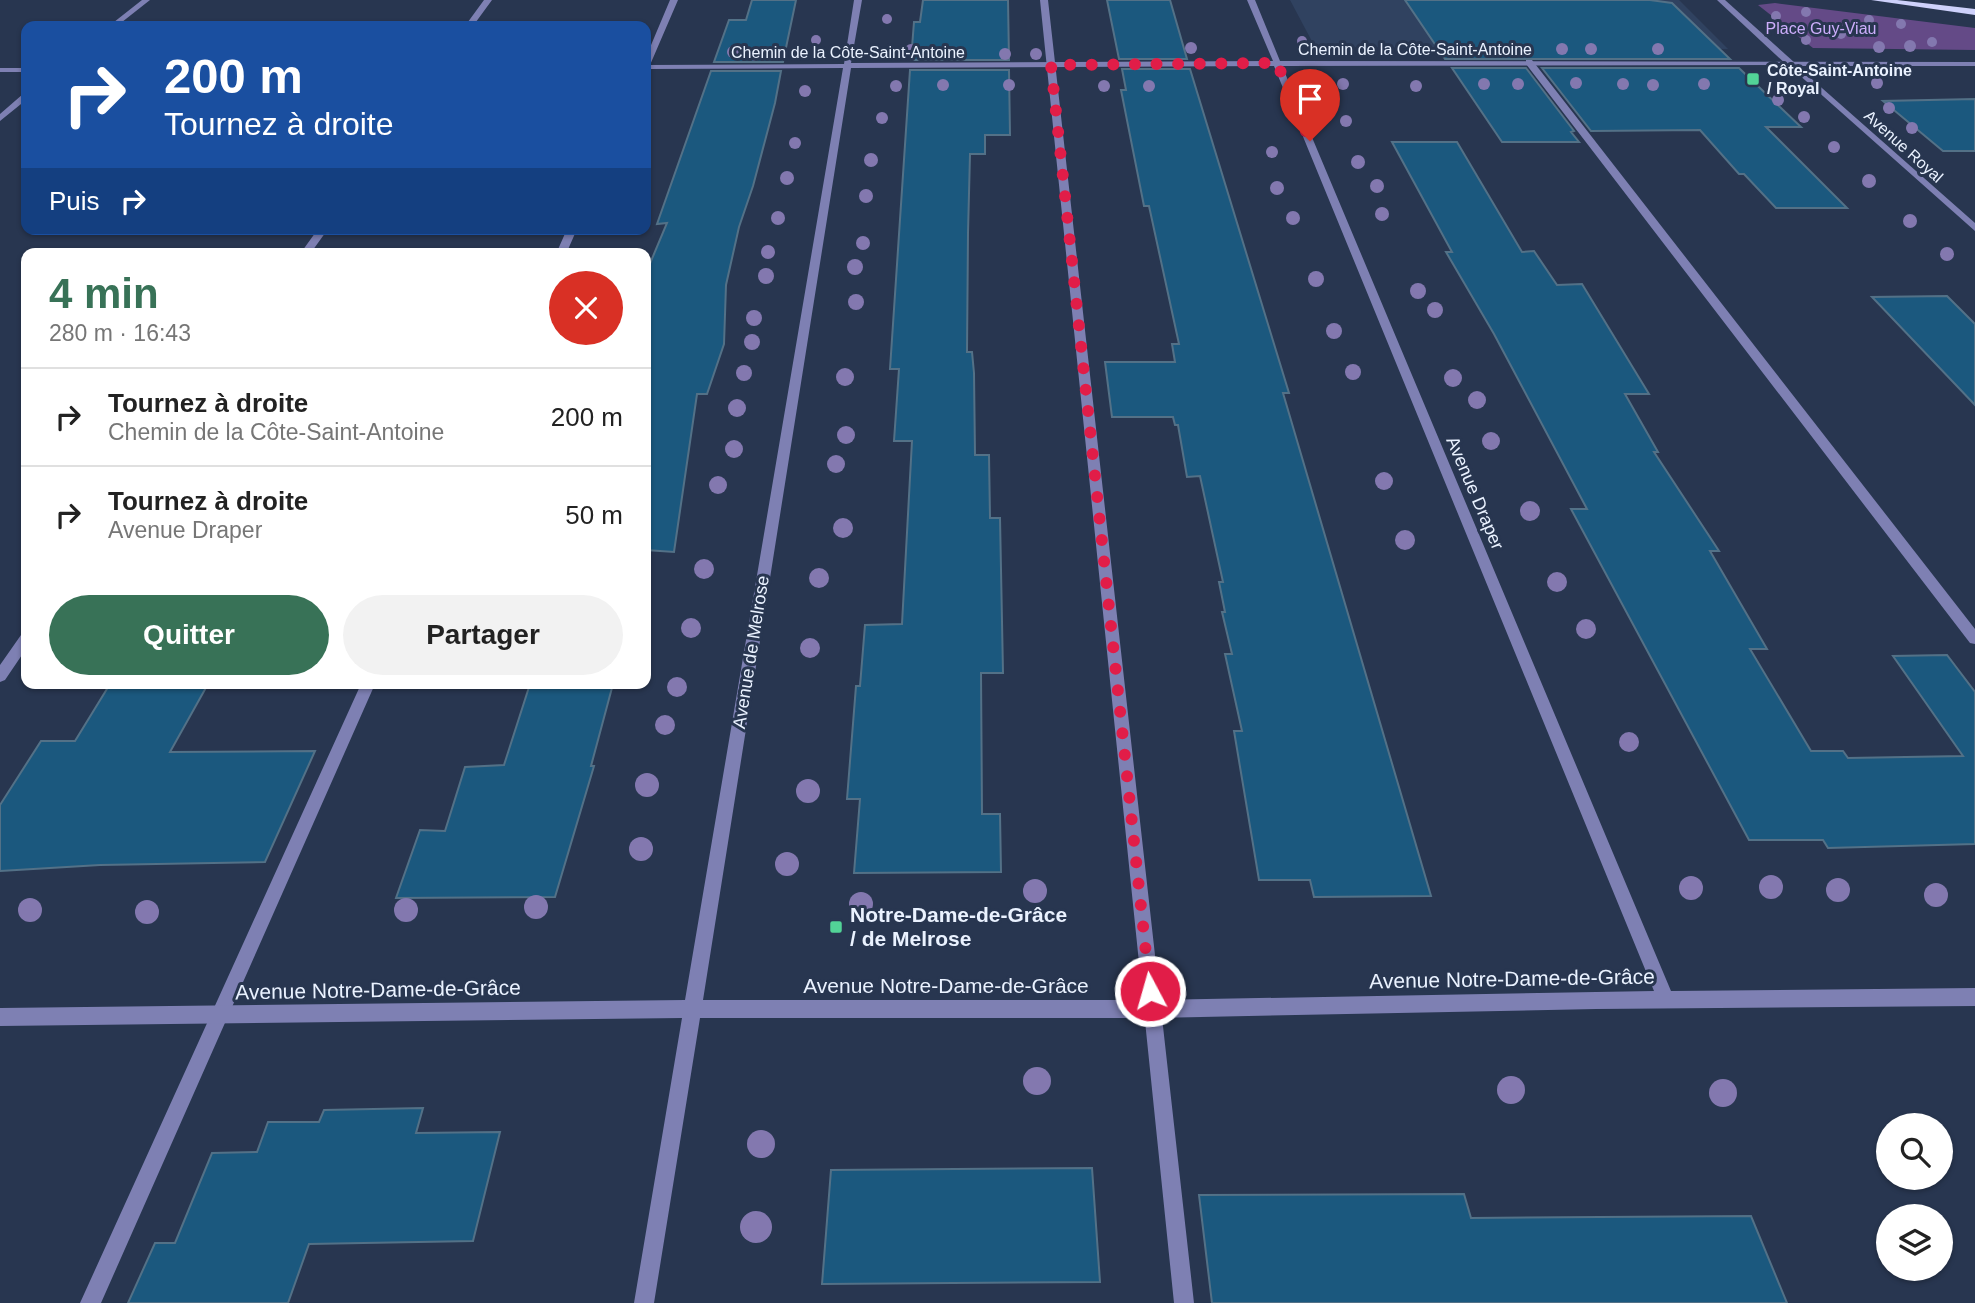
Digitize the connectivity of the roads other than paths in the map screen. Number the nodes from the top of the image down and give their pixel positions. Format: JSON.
{"nodes":[{"id":1,"x":146,"y":0,"type":"edge"},
{"id":2,"x":488,"y":0,"type":"edge"},
{"id":3,"x":674,"y":0,"type":"edge"},
{"id":4,"x":858,"y":0,"type":"edge"},
{"id":5,"x":1044,"y":0,"type":"edge"},
{"id":6,"x":1251,"y":0,"type":"edge"},
{"id":7,"x":1721,"y":0,"type":"edge"},
{"id":8,"x":1875,"y":0,"type":"edge"},
{"id":9,"x":1975,"y":12,"type":"edge"},
{"id":10,"x":119,"y":21,"type":"edge"},
{"id":11,"x":473,"y":21,"type":"edge"},
{"id":12,"x":651,"y":54,"type":"edge"},
{"id":13,"x":1529,"y":62,"type":"junction"},
{"id":14,"x":1277,"y":63,"type":"junction"},
{"id":15,"x":1975,"y":64,"type":"edge"},
{"id":16,"x":1051,"y":65,"type":"junction"},
{"id":17,"x":1793,"y":65,"type":"junction"},
{"id":18,"x":651,"y":66,"type":"edge"},
{"id":19,"x":847,"y":66,"type":"junction"},
{"id":20,"x":21,"y":69,"type":"edge"},
{"id":21,"x":0,"y":70,"type":"edge"},
{"id":22,"x":21,"y":100,"type":"edge"},
{"id":23,"x":0,"y":118,"type":"edge"},
{"id":24,"x":1975,"y":228,"type":"edge"},
{"id":25,"x":1975,"y":639,"type":"edge"},
{"id":26,"x":21,"y":646,"type":"edge"},
{"id":27,"x":0,"y":676,"type":"edge"},
{"id":28,"x":366,"y":689,"type":"edge"},
{"id":29,"x":1975,"y":997,"type":"edge"},
{"id":30,"x":1666,"y":999,"type":"junction"},
{"id":31,"x":693,"y":1009,"type":"junction"},
{"id":32,"x":1153,"y":1009,"type":"junction"},
{"id":33,"x":219,"y":1015,"type":"junction"},
{"id":34,"x":0,"y":1017,"type":"edge"},
{"id":35,"x":90,"y":1303,"type":"edge"},
{"id":36,"x":644,"y":1303,"type":"edge"},
{"id":37,"x":1184,"y":1303,"type":"edge"}],
"edges":[{"from":1,"to":10,"type":"street"},
{"from":2,"to":11,"type":"street"},
{"from":3,"to":12,"type":"street"},
{"from":4,"to":19,"type":"street","name":"Avenue de Melrose"},
{"from":5,"to":16,"type":"street"},
{"from":6,"to":14,"type":"street","name":"Avenue Draper"},
{"from":7,"to":17,"type":"street","name":"Avenue Royal"},
{"from":8,"to":9,"type":"main road"},
{"from":13,"to":14,"type":"street","name":"Chemin de la Côte-Saint-Antoine"},
{"from":13,"to":17,"type":"street","name":"Chemin de la Côte-Saint-Antoine"},
{"from":13,"to":25,"type":"street"},
{"from":14,"to":16,"type":"street","name":"Chemin de la Côte-Saint-Antoine"},
{"from":14,"to":30,"type":"street","name":"Avenue Draper"},
{"from":15,"to":17,"type":"street","name":"Chemin de la Côte-Saint-Antoine"},
{"from":16,"to":19,"type":"street","name":"Chemin de la Côte-Saint-Antoine"},
{"from":16,"to":32,"type":"street"},
{"from":17,"to":24,"type":"street","name":"Avenue Royal"},
{"from":18,"to":19,"type":"street","name":"Chemin de la Côte-Saint-Antoine"},
{"from":19,"to":31,"type":"street","name":"Avenue de Melrose"},
{"from":20,"to":21,"type":"street"},
{"from":22,"to":23,"type":"street"},
{"from":26,"to":27,"type":"street"},
{"from":28,"to":33,"type":"street"},
{"from":29,"to":30,"type":"street","name":"Avenue Notre-Dame-de-Grâce"},
{"from":30,"to":32,"type":"street","name":"Avenue Notre-Dame-de-Grâce"},
{"from":31,"to":32,"type":"street","name":"Avenue Notre-Dame-de-Grâce"},
{"from":31,"to":33,"type":"street","name":"Avenue Notre-Dame-de-Grâce"},
{"from":31,"to":36,"type":"street","name":"Avenue de Melrose"},
{"from":32,"to":37,"type":"street"},
{"from":33,"to":34,"type":"street","name":"Avenue Notre-Dame-de-Grâce"},
{"from":33,"to":35,"type":"street"}]}
